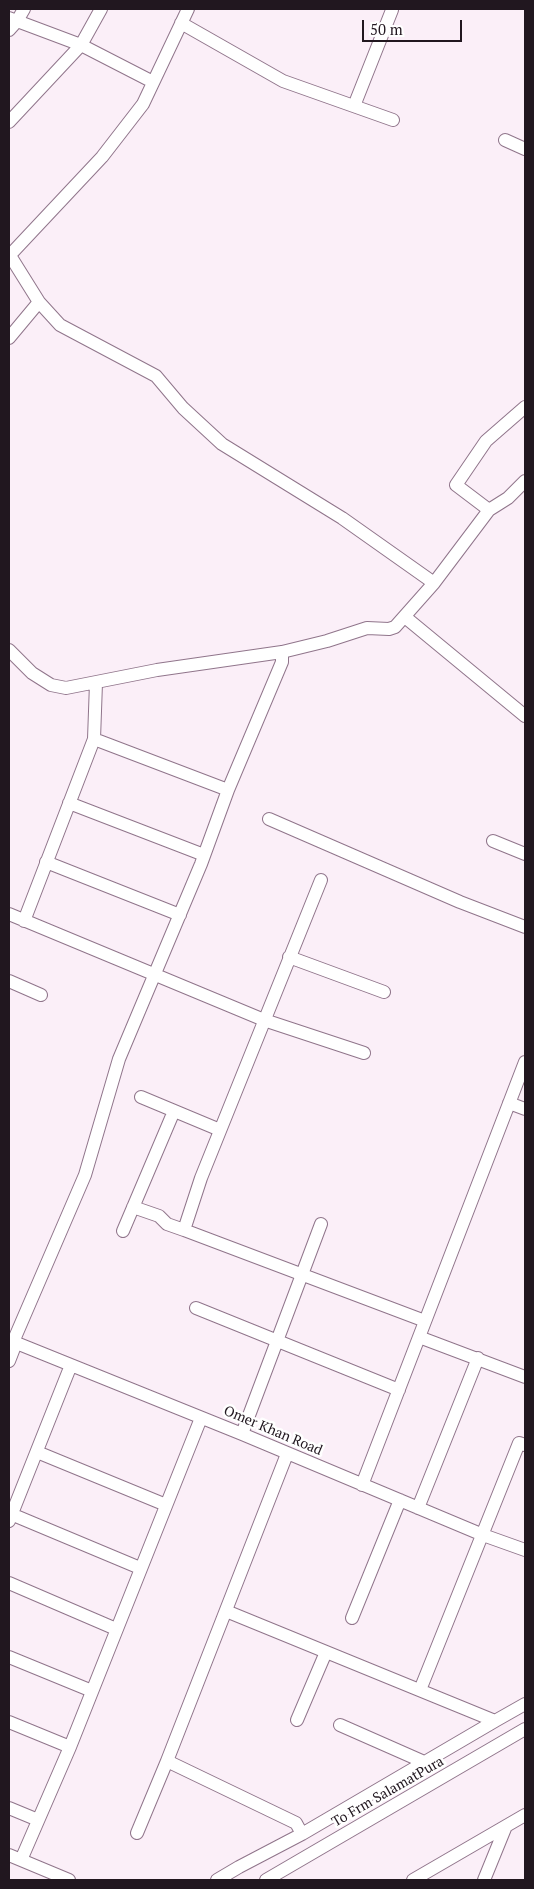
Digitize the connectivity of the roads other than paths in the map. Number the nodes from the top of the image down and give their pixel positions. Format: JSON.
{"nodes":[{"id":1,"x":24,"y":9,"type":"edge"},
{"id":2,"x":100,"y":9,"type":"edge"},
{"id":3,"x":188,"y":9,"type":"edge"},
{"id":4,"x":392,"y":10,"type":"edge"},
{"id":5,"x":11,"y":23,"type":"edge"},
{"id":6,"x":181,"y":23,"type":"junction"},
{"id":7,"x":81,"y":45,"type":"junction"},
{"id":8,"x":153,"y":82,"type":"junction"},
{"id":9,"x":354,"y":106,"type":"junction"},
{"id":10,"x":393,"y":120,"type":"dead end"},
{"id":11,"x":9,"y":122,"type":"edge"},
{"id":12,"x":506,"y":140,"type":"dead end"},
{"id":13,"x":525,"y":148,"type":"edge"},
{"id":14,"x":9,"y":254,"type":"edge"},
{"id":15,"x":39,"y":302,"type":"junction"},
{"id":16,"x":9,"y":338,"type":"edge"},
{"id":17,"x":525,"y":407,"type":"edge"},
{"id":18,"x":525,"y":481,"type":"edge"},
{"id":19,"x":489,"y":510,"type":"junction"},
{"id":20,"x":434,"y":583,"type":"junction"},
{"id":21,"x":406,"y":618,"type":"junction"},
{"id":22,"x":9,"y":650,"type":"edge"},
{"id":23,"x":282,"y":652,"type":"junction"},
{"id":24,"x":96,"y":683,"type":"junction"},
{"id":25,"x":525,"y":716,"type":"edge"},
{"id":26,"x":94,"y":739,"type":"junction"},
{"id":27,"x":228,"y":790,"type":"junction"},
{"id":28,"x":69,"y":803,"type":"junction"},
{"id":29,"x":269,"y":820,"type":"dead end"},
{"id":30,"x":493,"y":841,"type":"dead end"},
{"id":31,"x":525,"y":854,"type":"edge"},
{"id":32,"x":204,"y":855,"type":"junction"},
{"id":33,"x":46,"y":862,"type":"junction"},
{"id":34,"x":321,"y":880,"type":"dead end"},
{"id":35,"x":9,"y":914,"type":"edge"},
{"id":36,"x":180,"y":915,"type":"junction"},
{"id":37,"x":24,"y":921,"type":"junction"},
{"id":38,"x":525,"y":927,"type":"edge"},
{"id":39,"x":290,"y":957,"type":"junction"},
{"id":40,"x":155,"y":974,"type":"junction"},
{"id":41,"x":9,"y":981,"type":"edge"},
{"id":42,"x":384,"y":992,"type":"dead end"},
{"id":43,"x":40,"y":995,"type":"dead end"},
{"id":44,"x":264,"y":1020,"type":"junction"},
{"id":45,"x":364,"y":1053,"type":"dead end"},
{"id":46,"x":525,"y":1062,"type":"edge"},
{"id":47,"x":141,"y":1097,"type":"dead end"},
{"id":48,"x":509,"y":1103,"type":"junction"},
{"id":49,"x":525,"y":1109,"type":"edge"},
{"id":50,"x":174,"y":1111,"type":"junction"},
{"id":51,"x":220,"y":1130,"type":"junction"},
{"id":52,"x":133,"y":1207,"type":"junction"},
{"id":53,"x":322,"y":1224,"type":"dead end"},
{"id":54,"x":184,"y":1230,"type":"junction"},
{"id":55,"x":123,"y":1231,"type":"dead end"},
{"id":56,"x":302,"y":1274,"type":"junction"},
{"id":57,"x":196,"y":1308,"type":"dead end"},
{"id":58,"x":425,"y":1320,"type":"junction"},
{"id":59,"x":419,"y":1337,"type":"junction"},
{"id":60,"x":277,"y":1341,"type":"junction"},
{"id":61,"x":13,"y":1342,"type":"edge"},
{"id":62,"x":478,"y":1358,"type":"junction"},
{"id":63,"x":9,"y":1361,"type":"edge"},
{"id":64,"x":71,"y":1366,"type":"junction"},
{"id":65,"x":525,"y":1377,"type":"edge"},
{"id":66,"x":399,"y":1390,"type":"junction"},
{"id":67,"x":201,"y":1418,"type":"junction"},
{"id":68,"x":242,"y":1434,"type":"junction"},
{"id":69,"x":525,"y":1445,"type":"edge"},
{"id":70,"x":37,"y":1452,"type":"junction"},
{"id":71,"x":288,"y":1454,"type":"junction"},
{"id":72,"x":362,"y":1485,"type":"junction"},
{"id":73,"x":400,"y":1500,"type":"junction"},
{"id":74,"x":166,"y":1505,"type":"junction"},
{"id":75,"x":418,"y":1508,"type":"junction"},
{"id":76,"x":10,"y":1518,"type":"edge"},
{"id":77,"x":483,"y":1535,"type":"junction"},
{"id":78,"x":525,"y":1550,"type":"edge"},
{"id":79,"x":140,"y":1568,"type":"junction"},
{"id":80,"x":9,"y":1584,"type":"edge"},
{"id":81,"x":226,"y":1611,"type":"junction"},
{"id":82,"x":352,"y":1618,"type":"dead end"},
{"id":83,"x":116,"y":1628,"type":"junction"},
{"id":84,"x":326,"y":1652,"type":"junction"},
{"id":85,"x":9,"y":1657,"type":"edge"},
{"id":86,"x":420,"y":1690,"type":"junction"},
{"id":87,"x":92,"y":1691,"type":"junction"},
{"id":88,"x":525,"y":1704,"type":"edge"},
{"id":89,"x":297,"y":1720,"type":"dead end"},
{"id":90,"x":495,"y":1721,"type":"junction"},
{"id":91,"x":9,"y":1722,"type":"edge"},
{"id":92,"x":340,"y":1725,"type":"dead end"},
{"id":93,"x":525,"y":1729,"type":"edge"},
{"id":94,"x":70,"y":1747,"type":"junction"},
{"id":95,"x":167,"y":1761,"type":"junction"},
{"id":96,"x":424,"y":1762,"type":"junction"},
{"id":97,"x":9,"y":1808,"type":"edge"},
{"id":98,"x":525,"y":1814,"type":"edge"},
{"id":99,"x":38,"y":1820,"type":"junction"},
{"id":100,"x":506,"y":1826,"type":"junction"},
{"id":101,"x":138,"y":1832,"type":"dead end"},
{"id":102,"x":302,"y":1834,"type":"junction"},
{"id":103,"x":323,"y":1834,"type":"junction"},
{"id":104,"x":9,"y":1855,"type":"edge"},
{"id":105,"x":21,"y":1860,"type":"junction"},
{"id":106,"x":54,"y":1877,"type":"edge"},
{"id":107,"x":70,"y":1880,"type":"edge"},
{"id":108,"x":217,"y":1880,"type":"edge"},
{"id":109,"x":266,"y":1880,"type":"edge"},
{"id":110,"x":413,"y":1880,"type":"edge"},
{"id":111,"x":484,"y":1880,"type":"edge"}],
"edges":[{"from":1,"to":5,"type":"street"},
{"from":2,"to":7,"type":"street"},
{"from":3,"to":6,"type":"street"},
{"from":4,"to":9,"type":"street"},
{"from":5,"to":7,"type":"street"},
{"from":6,"to":8,"type":"street"},
{"from":6,"to":9,"type":"street"},
{"from":7,"to":8,"type":"street"},
{"from":7,"to":11,"type":"street"},
{"from":8,"to":14,"type":"street"},
{"from":9,"to":10,"type":"street"},
{"from":12,"to":13,"type":"street"},
{"from":14,"to":15,"type":"street"},
{"from":15,"to":16,"type":"street"},
{"from":15,"to":20,"type":"street"},
{"from":17,"to":19,"type":"street"},
{"from":18,"to":19,"type":"street"},
{"from":19,"to":20,"type":"street"},
{"from":20,"to":21,"type":"street"},
{"from":21,"to":23,"type":"street"},
{"from":21,"to":25,"type":"street"},
{"from":22,"to":24,"type":"street"},
{"from":23,"to":24,"type":"street"},
{"from":23,"to":27,"type":"street"},
{"from":24,"to":26,"type":"street"},
{"from":26,"to":27,"type":"street"},
{"from":26,"to":28,"type":"street"},
{"from":27,"to":32,"type":"street"},
{"from":28,"to":32,"type":"street"},
{"from":28,"to":33,"type":"street"},
{"from":29,"to":38,"type":"street"},
{"from":30,"to":31,"type":"street"},
{"from":32,"to":36,"type":"street"},
{"from":33,"to":36,"type":"street"},
{"from":33,"to":37,"type":"street"},
{"from":34,"to":39,"type":"street"},
{"from":35,"to":37,"type":"street"},
{"from":36,"to":40,"type":"street"},
{"from":37,"to":40,"type":"street"},
{"from":39,"to":42,"type":"street"},
{"from":39,"to":44,"type":"street"},
{"from":40,"to":44,"type":"street"},
{"from":40,"to":61,"type":"street"},
{"from":41,"to":43,"type":"street"},
{"from":44,"to":45,"type":"street"},
{"from":44,"to":51,"type":"street"},
{"from":46,"to":48,"type":"street"},
{"from":47,"to":50,"type":"street"},
{"from":48,"to":49,"type":"street"},
{"from":48,"to":58,"type":"street"},
{"from":50,"to":51,"type":"street"},
{"from":50,"to":52,"type":"street"},
{"from":51,"to":54,"type":"street"},
{"from":52,"to":54,"type":"street"},
{"from":52,"to":55,"type":"street"},
{"from":53,"to":56,"type":"street"},
{"from":54,"to":56,"type":"street"},
{"from":56,"to":58,"type":"street"},
{"from":56,"to":60,"type":"street"},
{"from":57,"to":60,"type":"street"},
{"from":58,"to":59,"type":"street"},
{"from":59,"to":62,"type":"street"},
{"from":59,"to":66,"type":"street"},
{"from":60,"to":66,"type":"street"},
{"from":60,"to":68,"type":"street"},
{"from":61,"to":63,"type":"street"},
{"from":61,"to":64,"type":"street","name":"Omer Khan Road"},
{"from":62,"to":65,"type":"street"},
{"from":62,"to":75,"type":"street"},
{"from":64,"to":67,"type":"street","name":"Omer Khan Road"},
{"from":64,"to":70,"type":"street"},
{"from":66,"to":72,"type":"street"},
{"from":67,"to":68,"type":"street","name":"Omer Khan Road"},
{"from":67,"to":74,"type":"street"},
{"from":68,"to":71,"type":"street","name":"Omer Khan Road"},
{"from":69,"to":77,"type":"street"},
{"from":70,"to":74,"type":"street"},
{"from":70,"to":76,"type":"street"},
{"from":71,"to":72,"type":"street","name":"Omer Khan Road"},
{"from":71,"to":81,"type":"street"},
{"from":72,"to":73,"type":"street","name":"Omer Khan Road"},
{"from":73,"to":75,"type":"street","name":"Omer Khan Road"},
{"from":73,"to":82,"type":"street"},
{"from":74,"to":79,"type":"street"},
{"from":75,"to":77,"type":"street","name":"Omer Khan Road"},
{"from":76,"to":79,"type":"street"},
{"from":77,"to":78,"type":"street","name":"Omer Khan Road"},
{"from":77,"to":86,"type":"street"},
{"from":79,"to":83,"type":"street"},
{"from":80,"to":83,"type":"street"},
{"from":81,"to":84,"type":"street"},
{"from":81,"to":95,"type":"street"},
{"from":83,"to":87,"type":"street"},
{"from":84,"to":86,"type":"street"},
{"from":84,"to":89,"type":"street"},
{"from":85,"to":87,"type":"street"},
{"from":86,"to":90,"type":"street"},
{"from":87,"to":94,"type":"street"},
{"from":88,"to":90,"type":"street"},
{"from":90,"to":96,"type":"street"},
{"from":91,"to":94,"type":"street"},
{"from":92,"to":96,"type":"street"},
{"from":93,"to":103,"type":"street","name":"To Frm SalamatPura"},
{"from":94,"to":99,"type":"street"},
{"from":95,"to":101,"type":"street"},
{"from":95,"to":102,"type":"street"},
{"from":96,"to":103,"type":"street"},
{"from":97,"to":99,"type":"street"},
{"from":98,"to":100,"type":"street"},
{"from":99,"to":105,"type":"street"},
{"from":100,"to":110,"type":"street"},
{"from":100,"to":111,"type":"street"},
{"from":102,"to":103,"type":"street"},
{"from":102,"to":108,"type":"street"},
{"from":103,"to":109,"type":"street","name":"To Frm SalamatPura"},
{"from":104,"to":105,"type":"street"},
{"from":105,"to":106,"type":"street"},
{"from":106,"to":107,"type":"street"}]}
